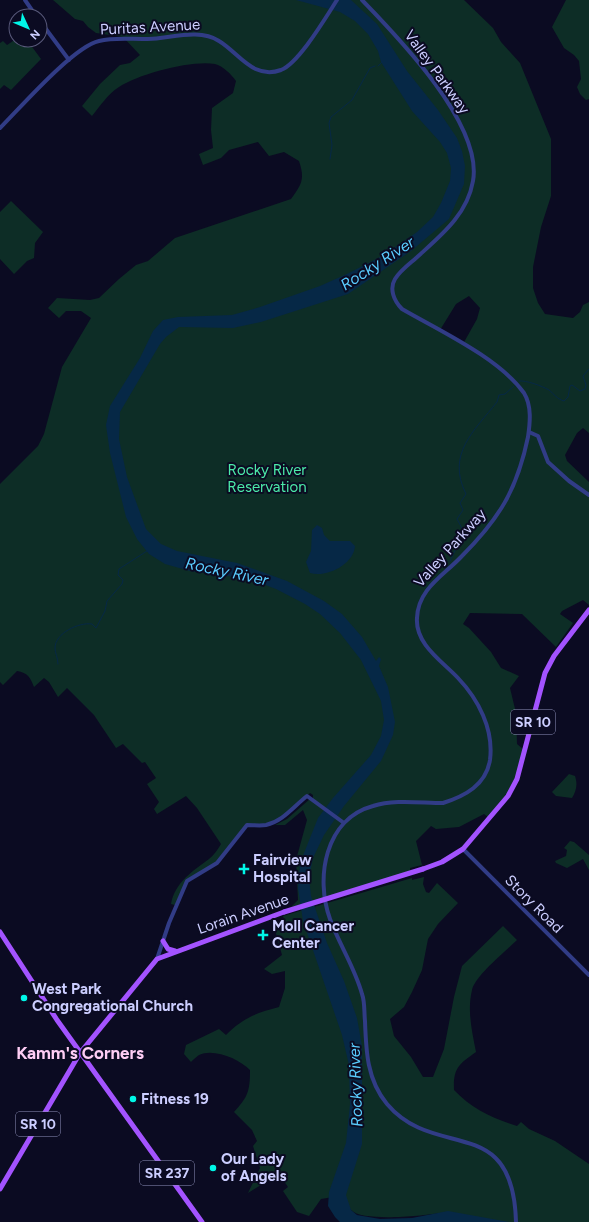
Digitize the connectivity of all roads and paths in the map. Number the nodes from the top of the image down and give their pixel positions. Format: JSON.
{"nodes":[{"id":1,"x":338,"y":0,"type":"edge"},
{"id":2,"x":362,"y":0,"type":"edge"},
{"id":3,"x":48,"y":32,"type":"edge"},
{"id":4,"x":69,"y":60,"type":"junction"},
{"id":5,"x":0,"y":128,"type":"edge"},
{"id":6,"x":529,"y":432,"type":"junction"},
{"id":7,"x":589,"y":495,"type":"edge"},
{"id":8,"x":589,"y":610,"type":"edge"},
{"id":9,"x":344,"y":823,"type":"junction"},
{"id":10,"x":463,"y":849,"type":"junction"},
{"id":11,"x":0,"y":932,"type":"edge"},
{"id":12,"x":163,"y":941,"type":"junction"},
{"id":13,"x":176,"y":951,"type":"junction"},
{"id":14,"x":157,"y":958,"type":"junction"},
{"id":15,"x":589,"y":975,"type":"edge"},
{"id":16,"x":80,"y":1053,"type":"junction"},
{"id":17,"x":0,"y":1189,"type":"edge"},
{"id":18,"x":516,"y":1221,"type":"edge"},
{"id":19,"x":202,"y":1222,"type":"edge"}],
"edges":[{"from":1,"to":4,"type":"street","name":"Puritas Avenue"},
{"from":2,"to":6,"type":"street","name":"Valley Parkway"},
{"from":3,"to":4,"type":"street"},
{"from":4,"to":5,"type":"street","name":"Puritas Avenue"},
{"from":6,"to":7,"type":"street"},
{"from":6,"to":9,"type":"street","name":"Valley Parkway"},
{"from":8,"to":10,"type":"main road","number":"SR 10"},
{"from":9,"to":12,"type":"street"},
{"from":9,"to":18,"type":"street","name":"Valley Parkway"},
{"from":10,"to":13,"type":"main road","name":"Lorain Avenue","number":"SR 10","bridge":true},
{"from":10,"to":15,"type":"street","name":"Story Road"},
{"from":11,"to":16,"type":"main road","number":"SR 237"},
{"from":12,"to":13,"type":"main road"},
{"from":12,"to":14,"type":"street"},
{"from":13,"to":14,"type":"main road","name":"Lorain Avenue","number":"SR 10"},
{"from":14,"to":16,"type":"main road","number":"SR 10"},
{"from":16,"to":17,"type":"main road","number":"SR 10"},
{"from":16,"to":19,"type":"main road","number":"SR 237"}]}
